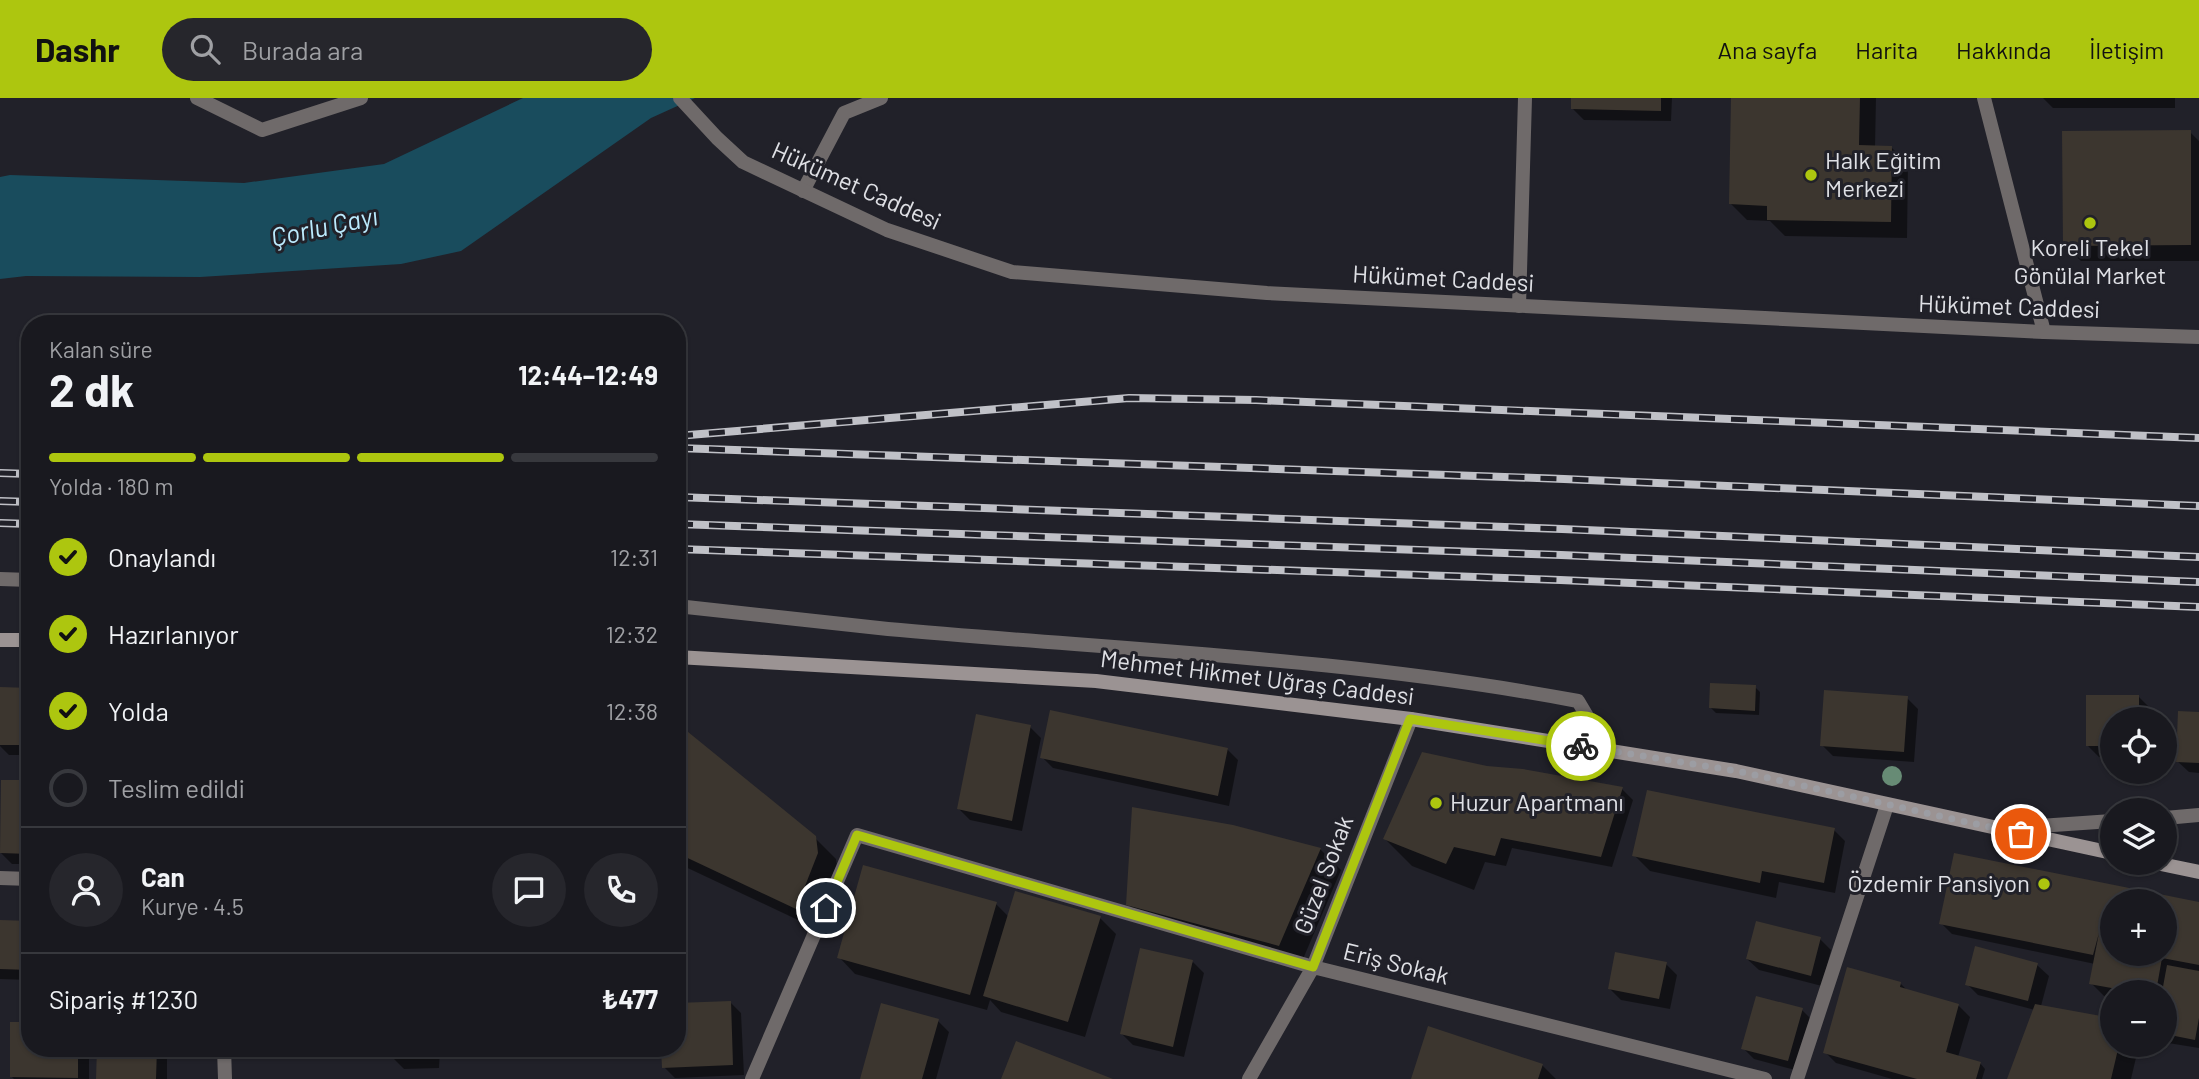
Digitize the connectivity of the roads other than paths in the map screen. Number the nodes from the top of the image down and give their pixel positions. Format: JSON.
{"nodes":[{"id":1,"x":197,"y":98,"type":"edge"},
{"id":2,"x":361,"y":98,"type":"edge"},
{"id":3,"x":680,"y":98,"type":"edge"},
{"id":4,"x":881,"y":98,"type":"edge"},
{"id":5,"x":1525,"y":98,"type":"edge"},
{"id":6,"x":1984,"y":98,"type":"edge"},
{"id":7,"x":803,"y":191,"type":"junction"},
{"id":8,"x":1519,"y":306,"type":"junction"},
{"id":9,"x":2044,"y":332,"type":"junction"},
{"id":10,"x":2199,"y":337,"type":"edge"},
{"id":11,"x":0,"y":579,"type":"edge"},
{"id":12,"x":21,"y":580,"type":"edge"},
{"id":13,"x":686,"y":607,"type":"edge"},
{"id":14,"x":0,"y":640,"type":"edge"},
{"id":15,"x":21,"y":640,"type":"edge"},
{"id":16,"x":686,"y":658,"type":"edge"},
{"id":17,"x":1410,"y":719,"type":"junction"},
{"id":18,"x":1607,"y":750,"type":"junction"},
{"id":19,"x":1887,"y":805,"type":"junction"},
{"id":20,"x":2199,"y":816,"type":"edge"},
{"id":21,"x":2177,"y":817,"type":"edge"},
{"id":22,"x":2100,"y":822,"type":"edge"},
{"id":23,"x":1998,"y":829,"type":"junction"},
{"id":24,"x":2100,"y":850,"type":"edge"},
{"id":25,"x":2177,"y":868,"type":"edge"},
{"id":26,"x":2199,"y":872,"type":"edge"},
{"id":27,"x":0,"y":878,"type":"edge"},
{"id":28,"x":21,"y":879,"type":"edge"},
{"id":29,"x":1313,"y":967,"type":"junction"},
{"id":30,"x":224,"y":1057,"type":"edge"},
{"id":31,"x":225,"y":1079,"type":"edge"},
{"id":32,"x":752,"y":1079,"type":"edge"},
{"id":33,"x":1249,"y":1079,"type":"edge"},
{"id":34,"x":1765,"y":1079,"type":"edge"},
{"id":35,"x":1797,"y":1079,"type":"edge"}],
"edges":[{"from":1,"to":2,"type":"street"},
{"from":3,"to":7,"type":"street","name":"Hükümet Caddesi"},
{"from":4,"to":7,"type":"street"},
{"from":5,"to":8,"type":"street"},
{"from":6,"to":9,"type":"street"},
{"from":7,"to":8,"type":"street","name":"Hükümet Caddesi"},
{"from":8,"to":9,"type":"street","name":"Hükümet Caddesi"},
{"from":9,"to":10,"type":"street","name":"Hükümet Caddesi"},
{"from":11,"to":12,"type":"street"},
{"from":13,"to":18,"type":"street"},
{"from":14,"to":15,"type":"main road"},
{"from":16,"to":17,"type":"main road","name":"Mehmet Hikmet Uğraş Caddesi"},
{"from":17,"to":18,"type":"main road","name":"Mehmet Hikmet Uğraş Caddesi"},
{"from":17,"to":29,"type":"street","name":"Güzel Sokak"},
{"from":18,"to":19,"type":"main road","name":"Mehmet Hikmet Uğraş Caddesi"},
{"from":19,"to":23,"type":"main road","name":"Mehmet Hikmet Uğraş Caddesi"},
{"from":19,"to":35,"type":"street"},
{"from":20,"to":21,"type":"street"},
{"from":22,"to":23,"type":"street"},
{"from":23,"to":24,"type":"main road","name":"Mehmet Hikmet Uğraş Caddesi"},
{"from":25,"to":26,"type":"main road"},
{"from":27,"to":28,"type":"street"},
{"from":29,"to":32,"type":"street","name":"Eriş Sokak"},
{"from":29,"to":33,"type":"street","name":"Güzel Sokak"},
{"from":29,"to":34,"type":"street","name":"Eriş Sokak"},
{"from":30,"to":31,"type":"street"}]}
